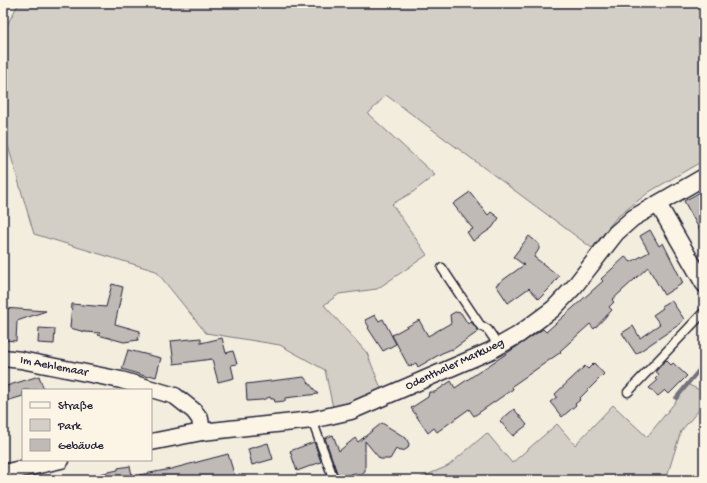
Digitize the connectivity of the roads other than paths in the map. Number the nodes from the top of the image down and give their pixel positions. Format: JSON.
{"nodes":[{"id":1,"x":704,"y":177,"type":"edge"},
{"id":2,"x":658,"y":204,"type":"junction"},
{"id":3,"x":442,"y":268,"type":"dead end"},
{"id":4,"x":704,"y":284,"type":"edge"},
{"id":5,"x":704,"y":312,"type":"edge"},
{"id":6,"x":499,"y":346,"type":"junction"},
{"id":7,"x":3,"y":358,"type":"edge"},
{"id":8,"x":628,"y":392,"type":"dead end"},
{"id":9,"x":312,"y":420,"type":"junction"},
{"id":10,"x":202,"y":432,"type":"junction"},
{"id":11,"x":152,"y":442,"type":"edge"},
{"id":12,"x":57,"y":461,"type":"edge"},
{"id":13,"x":3,"y":473,"type":"edge"},
{"id":14,"x":334,"y":480,"type":"edge"}],
"edges":[{"from":1,"to":2,"type":"street","name":"Odenthaler Markweg"},
{"from":2,"to":4,"type":"street"},
{"from":2,"to":6,"type":"street","name":"Odenthaler Markweg"},
{"from":3,"to":6,"type":"lane"},
{"from":5,"to":8,"type":"lane"},
{"from":6,"to":9,"type":"street","name":"Odenthaler Markweg"},
{"from":7,"to":10,"type":"street","name":"Im Aehlemaar"},
{"from":9,"to":10,"type":"street","name":"Odenthaler Markweg"},
{"from":9,"to":14,"type":"lane"},
{"from":10,"to":11,"type":"street","name":"Odenthaler Markweg"},
{"from":12,"to":13,"type":"street"}]}
